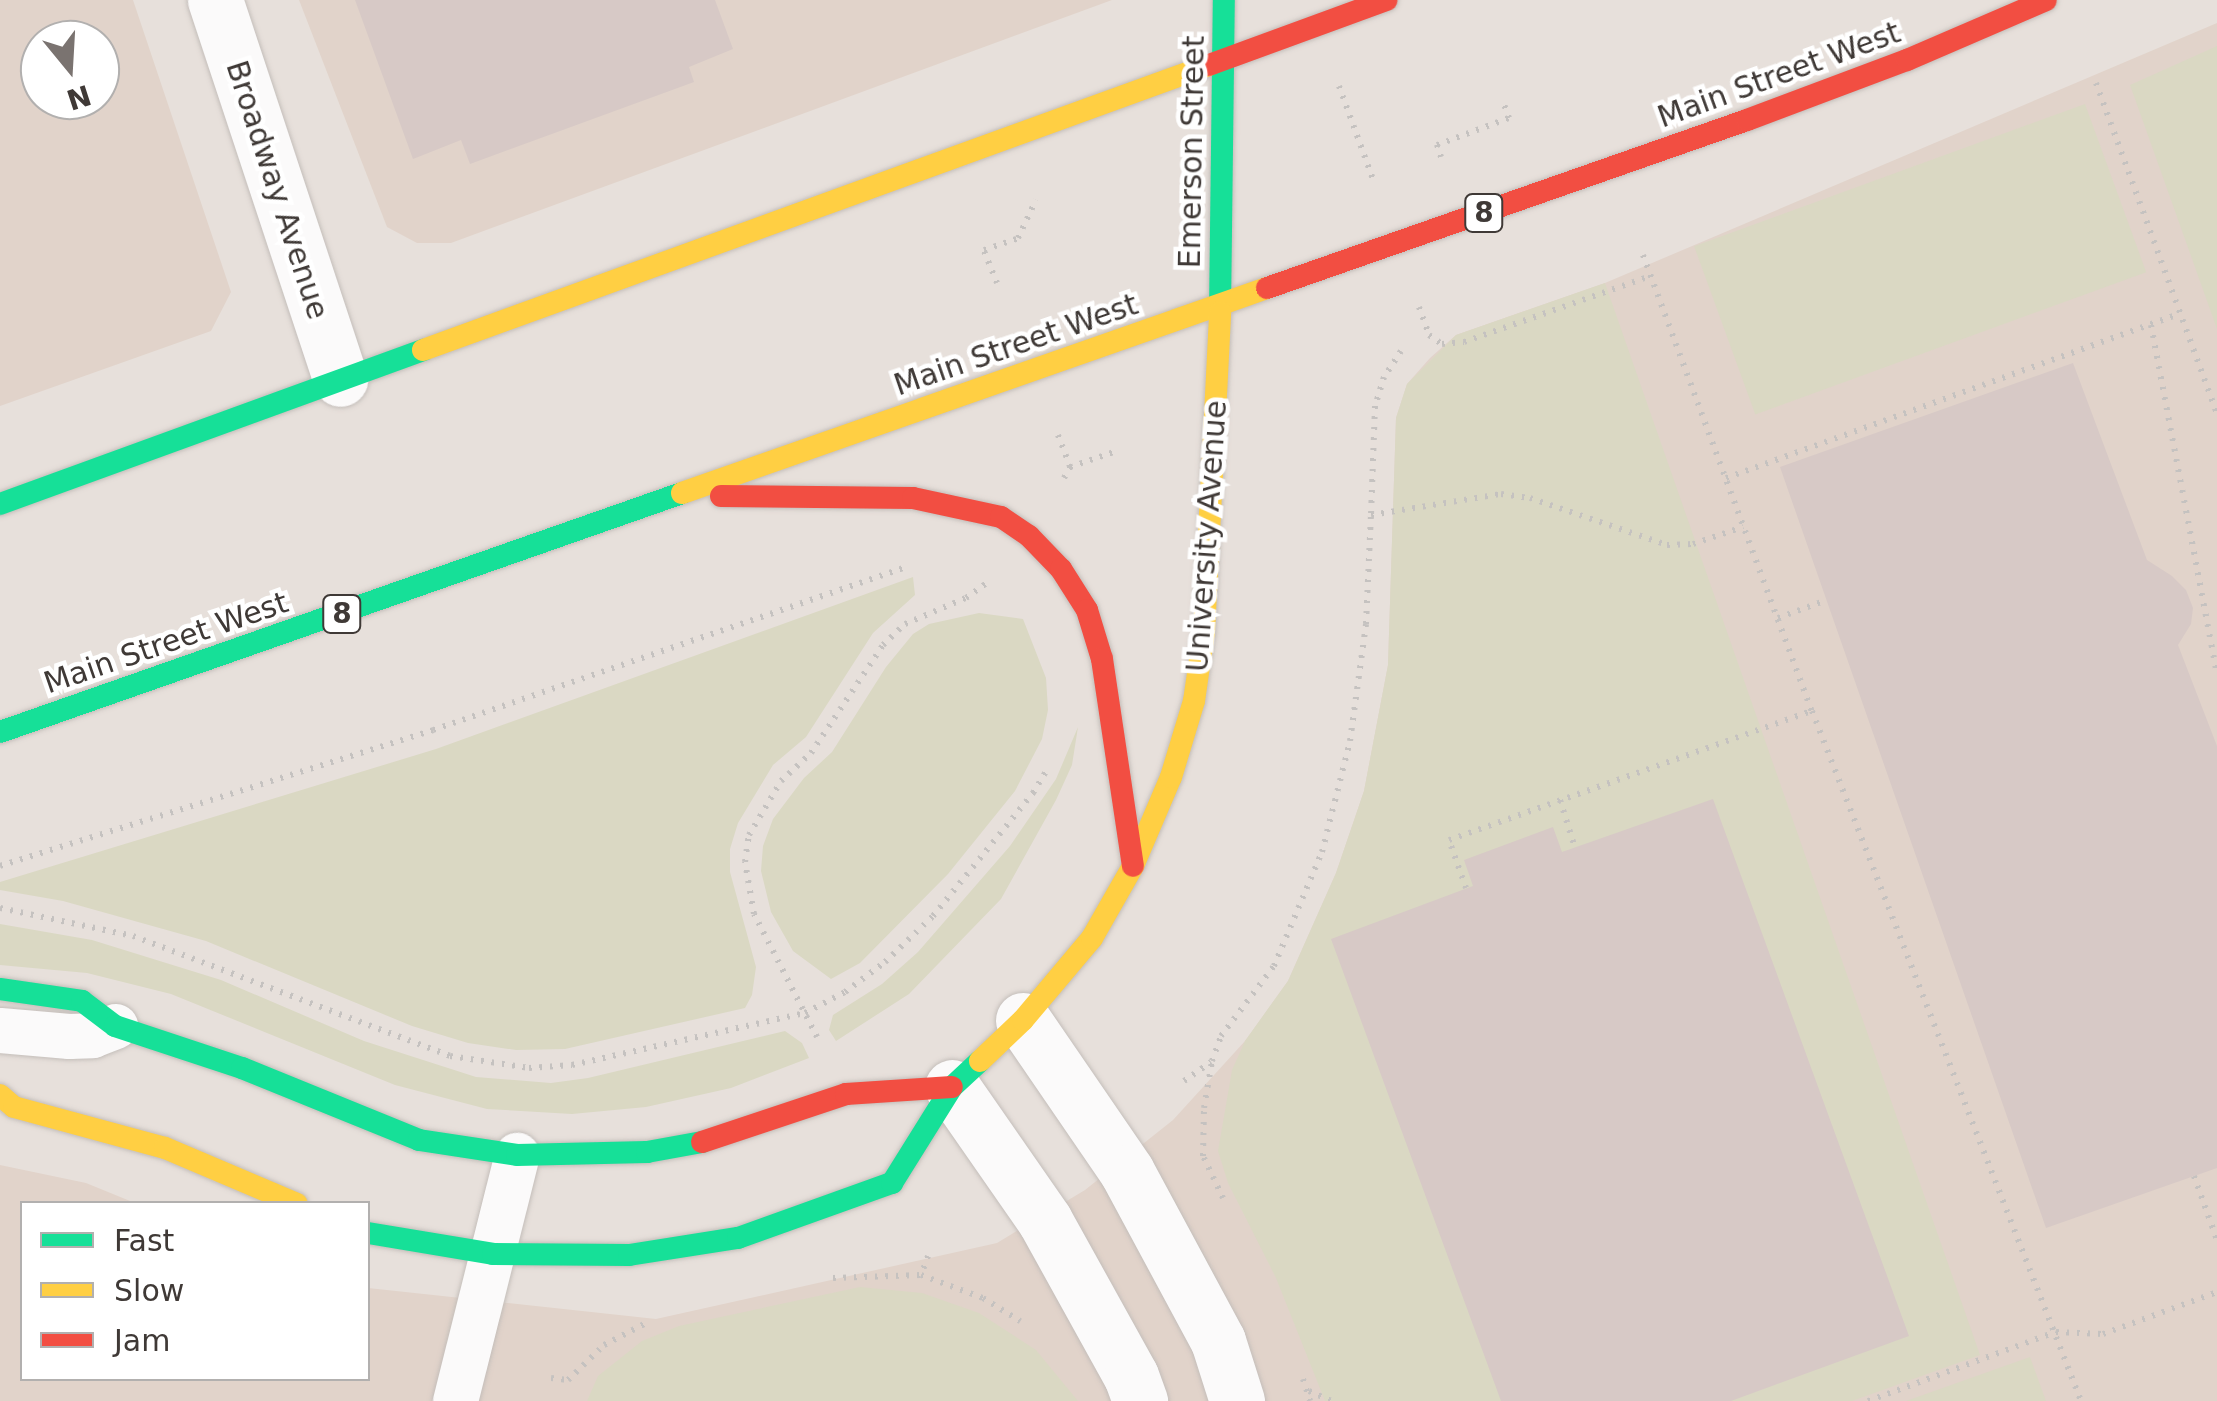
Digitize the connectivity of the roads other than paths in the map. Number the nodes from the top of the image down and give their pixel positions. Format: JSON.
{"nodes":[{"id":1,"x":215,"y":0,"type":"edge"},
{"id":2,"x":1224,"y":0,"type":"edge"},
{"id":3,"x":1386,"y":0,"type":"edge"},
{"id":4,"x":2060,"y":0,"type":"edge"},
{"id":5,"x":2038,"y":4,"type":"edge"},
{"id":6,"x":1224,"y":59,"type":"junction"},
{"id":7,"x":1220,"y":305,"type":"junction"},
{"id":8,"x":340,"y":379,"type":"junction"},
{"id":9,"x":683,"y":496,"type":"junction"},
{"id":10,"x":0,"y":504,"type":"edge"},
{"id":11,"x":0,"y":732,"type":"edge"},
{"id":12,"x":1133,"y":866,"type":"junction"},
{"id":13,"x":0,"y":989,"type":"edge"},
{"id":14,"x":1023,"y":1020,"type":"junction"},
{"id":15,"x":116,"y":1026,"type":"junction"},
{"id":16,"x":0,"y":1030,"type":"edge"},
{"id":17,"x":952,"y":1087,"type":"junction"},
{"id":18,"x":5,"y":1106,"type":"edge"},
{"id":19,"x":517,"y":1155,"type":"junction"},
{"id":20,"x":290,"y":1201,"type":"edge"},
{"id":21,"x":370,"y":1233,"type":"edge"},
{"id":22,"x":493,"y":1254,"type":"junction"},
{"id":23,"x":455,"y":1401,"type":"edge"},
{"id":24,"x":1140,"y":1401,"type":"edge"},
{"id":25,"x":1237,"y":1401,"type":"edge"}],
"edges":[{"from":1,"to":8,"type":"street","name":"Broadway Avenue"},
{"from":2,"to":6,"type":"main road","name":"Emerson Street"},
{"from":3,"to":6,"type":"main road"},
{"from":4,"to":5,"type":"main road","name":"Main Street West"},
{"from":5,"to":7,"type":"main road","name":"Main Street West","number":"8"},
{"from":6,"to":7,"type":"main road","name":"Emerson Street"},
{"from":6,"to":8,"type":"main road"},
{"from":7,"to":9,"type":"main road","name":"Main Street West","number":"8"},
{"from":7,"to":12,"type":"main road","name":"University Avenue"},
{"from":8,"to":10,"type":"main road"},
{"from":9,"to":11,"type":"main road","name":"Main Street West","number":"8"},
{"from":9,"to":12,"type":"main road"},
{"from":12,"to":14,"type":"main road","name":"University Avenue"},
{"from":13,"to":15,"type":"main road"},
{"from":14,"to":17,"type":"main road","name":"University Avenue"},
{"from":14,"to":25,"type":"street"},
{"from":15,"to":16,"type":"lane"},
{"from":15,"to":19,"type":"main road"},
{"from":17,"to":19,"type":"main road"},
{"from":17,"to":22,"type":"main road","name":"University Avenue"},
{"from":17,"to":24,"type":"street"},
{"from":18,"to":20,"type":"main road"},
{"from":19,"to":22,"type":"lane"},
{"from":21,"to":22,"type":"main road","name":"University Avenue"},
{"from":22,"to":23,"type":"lane"}]}
